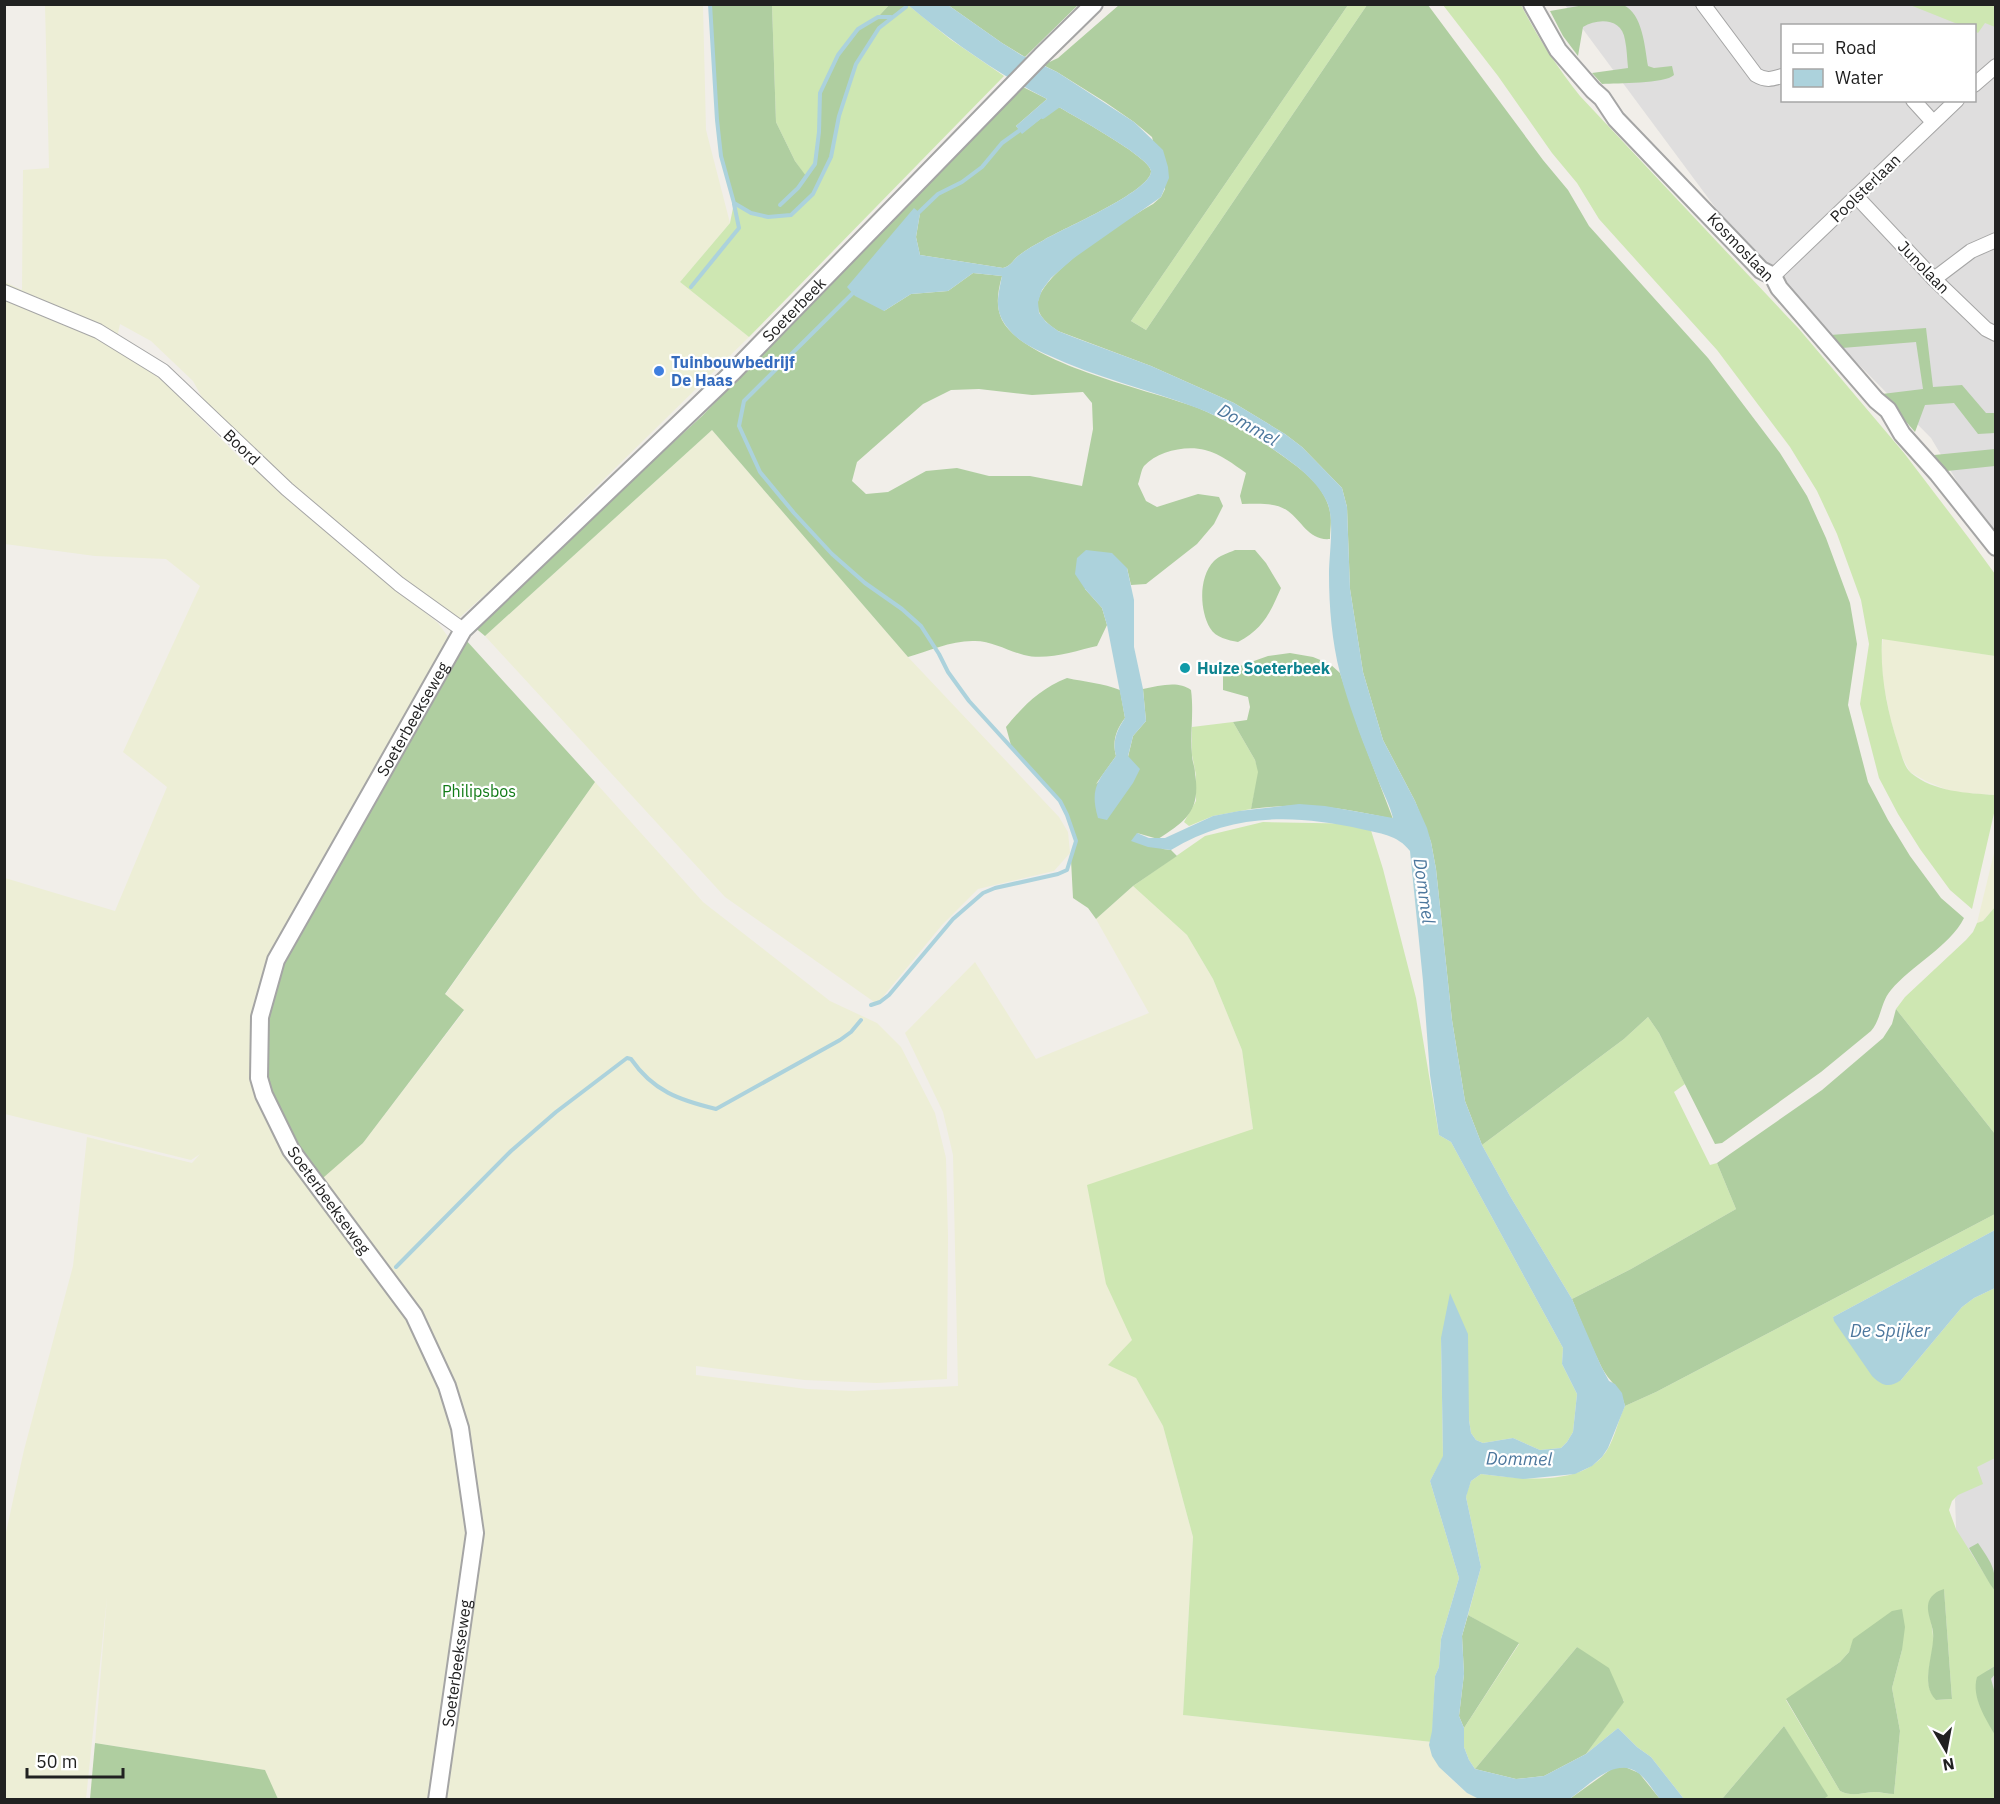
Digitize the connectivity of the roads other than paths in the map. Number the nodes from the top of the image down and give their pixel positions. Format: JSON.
{"nodes":[{"id":1,"x":1094,"y":4,"type":"edge"},
{"id":2,"x":1532,"y":4,"type":"edge"},
{"id":3,"x":1703,"y":4,"type":"edge"},
{"id":4,"x":1995,"y":66,"type":"edge"},
{"id":5,"x":1781,"y":76,"type":"edge"},
{"id":6,"x":1976,"y":83,"type":"edge"},
{"id":7,"x":1915,"y":102,"type":"edge"},
{"id":8,"x":1955,"y":102,"type":"edge"},
{"id":9,"x":1933,"y":123,"type":"junction"},
{"id":10,"x":1856,"y":196,"type":"junction"},
{"id":11,"x":1995,"y":240,"type":"edge"},
{"id":12,"x":1773,"y":276,"type":"junction"},
{"id":13,"x":1934,"y":279,"type":"junction"},
{"id":14,"x":4,"y":292,"type":"edge"},
{"id":15,"x":1995,"y":334,"type":"edge"},
{"id":16,"x":1995,"y":547,"type":"edge"},
{"id":17,"x":463,"y":630,"type":"junction"},
{"id":18,"x":437,"y":1800,"type":"edge"}],
"edges":[{"from":1,"to":17,"type":"street","name":"Soeterbeek"},
{"from":2,"to":12,"type":"street","name":"Kosmoslaan"},
{"from":3,"to":5,"type":"street"},
{"from":4,"to":6,"type":"street"},
{"from":7,"to":9,"type":"street"},
{"from":8,"to":9,"type":"street","name":"Poolsterlaan"},
{"from":9,"to":10,"type":"street","name":"Poolsterlaan"},
{"from":10,"to":12,"type":"street","name":"Poolsterlaan"},
{"from":10,"to":13,"type":"street","name":"Junolaan"},
{"from":11,"to":13,"type":"street"},
{"from":12,"to":16,"type":"street","name":"Kosmoslaan"},
{"from":13,"to":15,"type":"street","name":"Junolaan"},
{"from":14,"to":17,"type":"street","name":"Boord"},
{"from":17,"to":18,"type":"street","name":"Soeterbeekseweg"}]}
